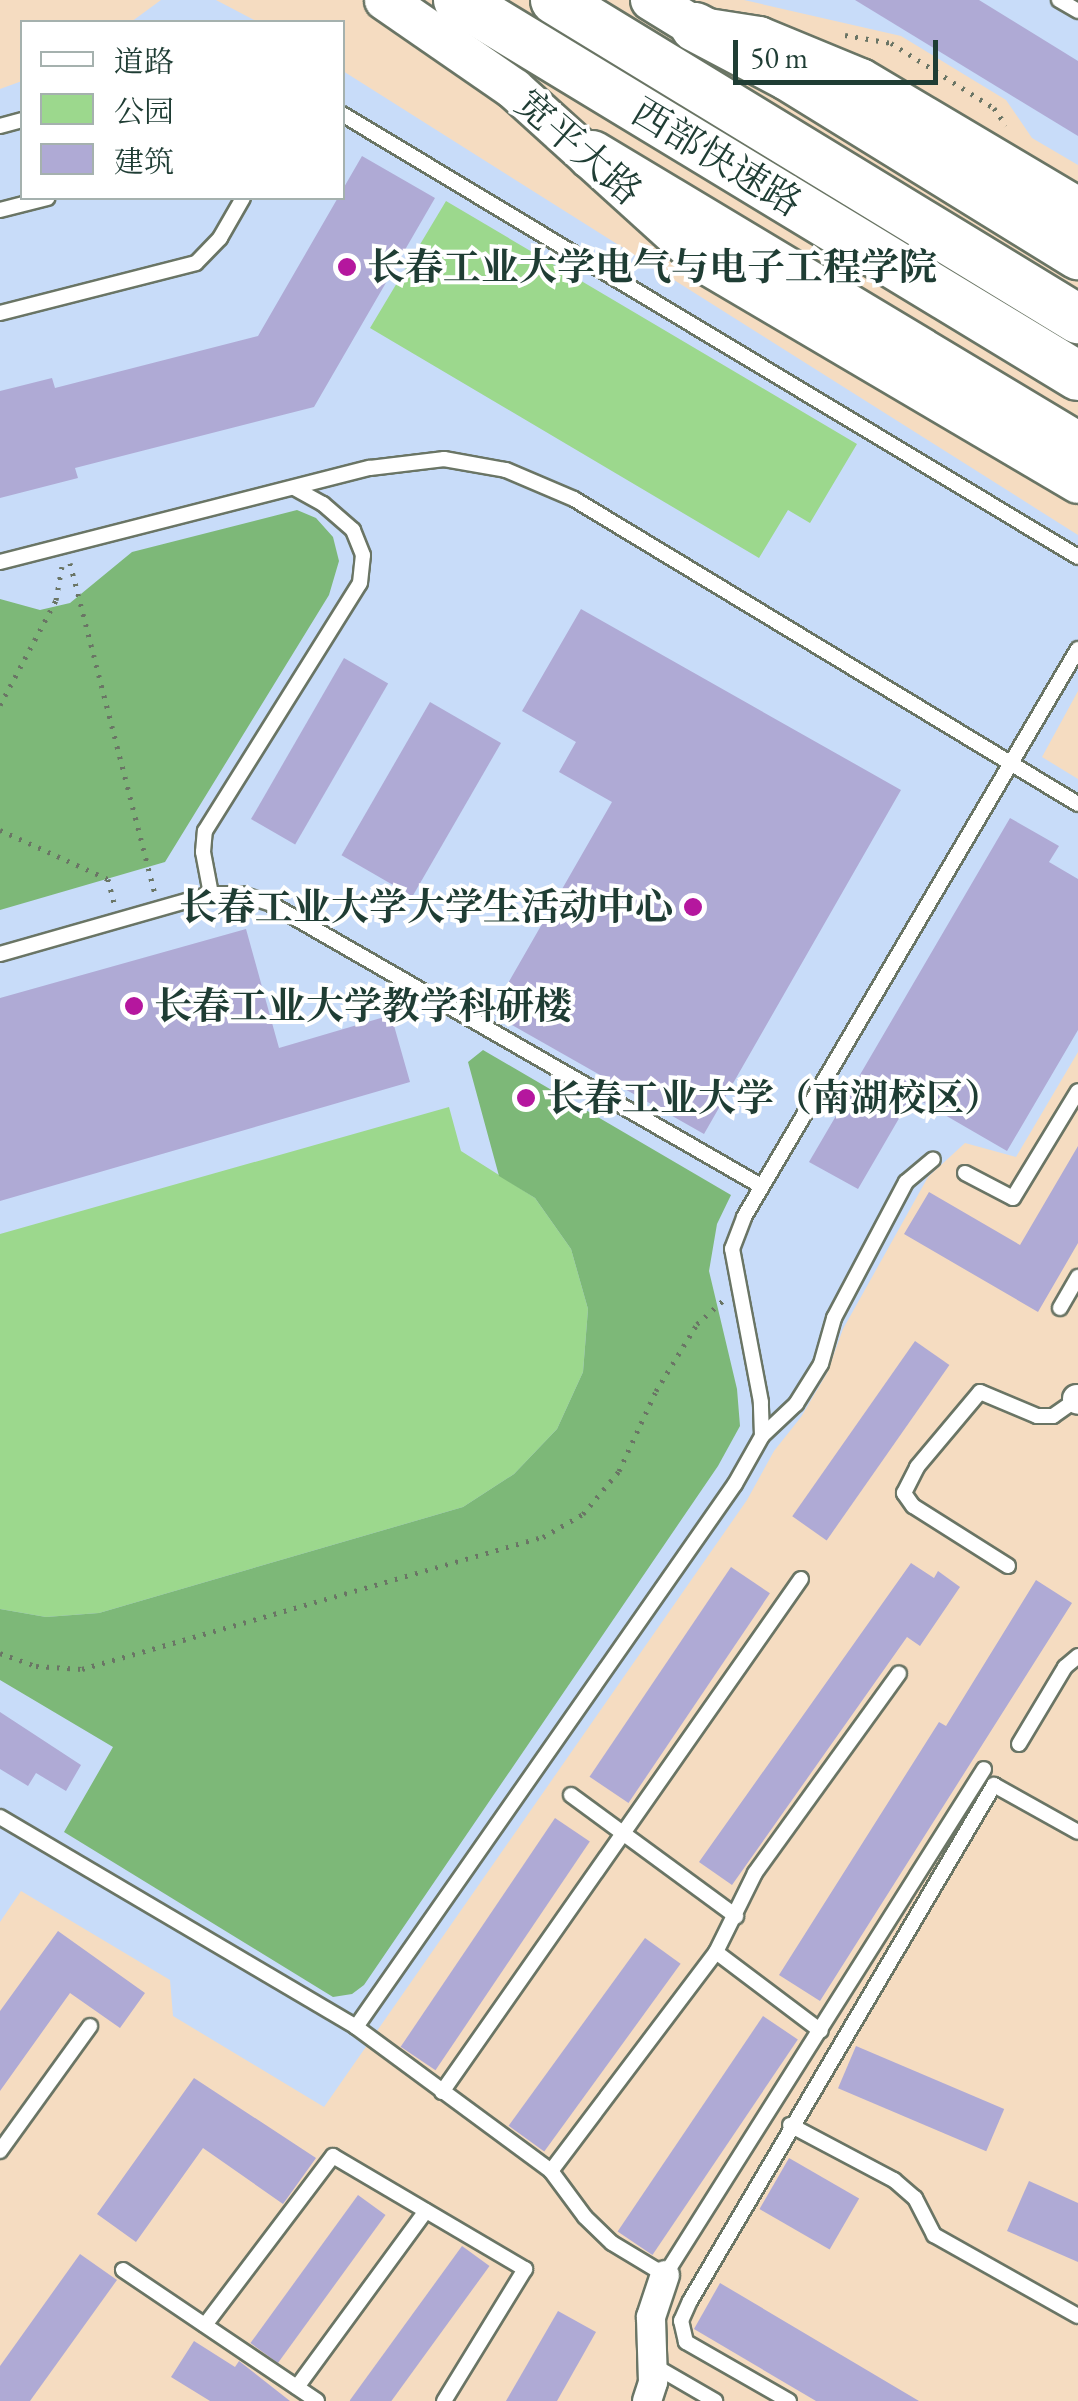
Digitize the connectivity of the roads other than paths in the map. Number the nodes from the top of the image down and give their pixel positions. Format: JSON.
{"nodes":[{"id":1,"x":385,"y":0,"type":"edge"},
{"id":2,"x":458,"y":0,"type":"edge"},
{"id":3,"x":556,"y":0,"type":"edge"},
{"id":4,"x":651,"y":0,"type":"edge"},
{"id":5,"x":1058,"y":0,"type":"edge"},
{"id":6,"x":1078,"y":11,"type":"edge"},
{"id":7,"x":695,"y":27,"type":"junction"},
{"id":8,"x":345,"y":116,"type":"edge"},
{"id":9,"x":592,"y":155,"type":"junction"},
{"id":10,"x":38,"y":200,"type":"edge"},
{"id":11,"x":241,"y":200,"type":"edge"},
{"id":12,"x":1078,"y":208,"type":"edge"},
{"id":13,"x":0,"y":210,"type":"edge"},
{"id":14,"x":1078,"y":255,"type":"edge"},
{"id":15,"x":0,"y":313,"type":"edge"},
{"id":16,"x":1078,"y":319,"type":"edge"},
{"id":17,"x":1078,"y":376,"type":"edge"},
{"id":18,"x":1078,"y":447,"type":"edge"},
{"id":19,"x":1078,"y":483,"type":"edge"},
{"id":20,"x":294,"y":488,"type":"junction"},
{"id":21,"x":1078,"y":557,"type":"edge"},
{"id":22,"x":0,"y":562,"type":"edge"},
{"id":23,"x":1078,"y":649,"type":"edge"},
{"id":24,"x":1011,"y":765,"type":"junction"},
{"id":25,"x":1078,"y":804,"type":"edge"},
{"id":26,"x":212,"y":894,"type":"junction"},
{"id":27,"x":0,"y":954,"type":"edge"},
{"id":28,"x":1078,"y":1091,"type":"edge"},
{"id":29,"x":932,"y":1158,"type":"dead end"},
{"id":30,"x":965,"y":1173,"type":"dead end"},
{"id":31,"x":761,"y":1186,"type":"junction"},
{"id":32,"x":1078,"y":1277,"type":"edge"},
{"id":33,"x":1060,"y":1308,"type":"dead end"},
{"id":34,"x":1077,"y":1399,"type":"edge"},
{"id":35,"x":762,"y":1436,"type":"junction"},
{"id":36,"x":1008,"y":1566,"type":"dead end"},
{"id":37,"x":801,"y":1579,"type":"dead end"},
{"id":38,"x":1078,"y":1656,"type":"edge"},
{"id":39,"x":899,"y":1673,"type":"dead end"},
{"id":40,"x":1019,"y":1744,"type":"dead end"},
{"id":41,"x":984,"y":1768,"type":"dead end"},
{"id":42,"x":571,"y":1795,"type":"dead end"},
{"id":43,"x":0,"y":1817,"type":"edge"},
{"id":44,"x":1078,"y":1832,"type":"edge"},
{"id":45,"x":623,"y":1833,"type":"junction"},
{"id":46,"x":736,"y":1916,"type":"junction"},
{"id":47,"x":716,"y":1952,"type":"junction"},
{"id":48,"x":90,"y":2026,"type":"dead end"},
{"id":49,"x":356,"y":2027,"type":"junction"},
{"id":50,"x":820,"y":2031,"type":"junction"},
{"id":51,"x":442,"y":2092,"type":"junction"},
{"id":52,"x":790,"y":2125,"type":"junction"},
{"id":53,"x":0,"y":2151,"type":"edge"},
{"id":54,"x":551,"y":2171,"type":"junction"},
{"id":55,"x":426,"y":2211,"type":"junction"},
{"id":56,"x":122,"y":2270,"type":"dead end"},
{"id":57,"x":665,"y":2276,"type":"junction"},
{"id":58,"x":1078,"y":2316,"type":"edge"},
{"id":59,"x":205,"y":2325,"type":"junction"},
{"id":60,"x":652,"y":2365,"type":"junction"},
{"id":61,"x":297,"y":2387,"type":"junction"},
{"id":62,"x":317,"y":2401,"type":"edge"},
{"id":63,"x":444,"y":2401,"type":"edge"},
{"id":64,"x":647,"y":2401,"type":"edge"},
{"id":65,"x":715,"y":2401,"type":"edge"},
{"id":66,"x":789,"y":2401,"type":"edge"}],
"edges":[{"from":1,"to":9,"type":"main road","name":"宽平大路"},
{"from":2,"to":17,"type":"highway","name":"西部快速路"},
{"from":3,"to":16,"type":"highway","name":"西部快速路"},
{"from":4,"to":7,"type":"main road"},
{"from":5,"to":6,"type":"lane"},
{"from":7,"to":12,"type":"main road"},
{"from":7,"to":14,"type":"highway"},
{"from":8,"to":21,"type":"lane"},
{"from":9,"to":18,"type":"highway"},
{"from":9,"to":19,"type":"main road","name":"宽平大路"},
{"from":10,"to":13,"type":"lane"},
{"from":11,"to":15,"type":"lane"},
{"from":20,"to":22,"type":"lane"},
{"from":20,"to":24,"type":"lane"},
{"from":20,"to":26,"type":"lane"},
{"from":23,"to":24,"type":"lane"},
{"from":24,"to":25,"type":"lane"},
{"from":24,"to":31,"type":"lane"},
{"from":26,"to":27,"type":"lane"},
{"from":26,"to":31,"type":"lane"},
{"from":28,"to":30,"type":"lane"},
{"from":29,"to":35,"type":"lane"},
{"from":31,"to":35,"type":"lane"},
{"from":32,"to":33,"type":"lane"},
{"from":34,"to":36,"type":"lane"},
{"from":35,"to":49,"type":"lane"},
{"from":37,"to":45,"type":"lane"},
{"from":38,"to":40,"type":"lane"},
{"from":39,"to":46,"type":"lane"},
{"from":41,"to":50,"type":"lane"},
{"from":42,"to":45,"type":"lane"},
{"from":43,"to":49,"type":"lane"},
{"from":44,"to":52,"type":"lane"},
{"from":45,"to":46,"type":"lane"},
{"from":45,"to":51,"type":"lane"},
{"from":46,"to":47,"type":"lane"},
{"from":47,"to":50,"type":"lane"},
{"from":47,"to":54,"type":"lane"},
{"from":48,"to":53,"type":"lane"},
{"from":49,"to":51,"type":"lane"},
{"from":50,"to":57,"type":"lane"},
{"from":51,"to":54,"type":"lane"},
{"from":52,"to":58,"type":"lane"},
{"from":52,"to":66,"type":"lane"},
{"from":54,"to":57,"type":"lane"},
{"from":55,"to":59,"type":"lane"},
{"from":55,"to":61,"type":"lane"},
{"from":55,"to":63,"type":"lane"},
{"from":56,"to":59,"type":"lane"},
{"from":57,"to":60,"type":"street"},
{"from":59,"to":61,"type":"lane"},
{"from":60,"to":64,"type":"street"},
{"from":60,"to":65,"type":"lane"},
{"from":61,"to":62,"type":"lane"}]}
